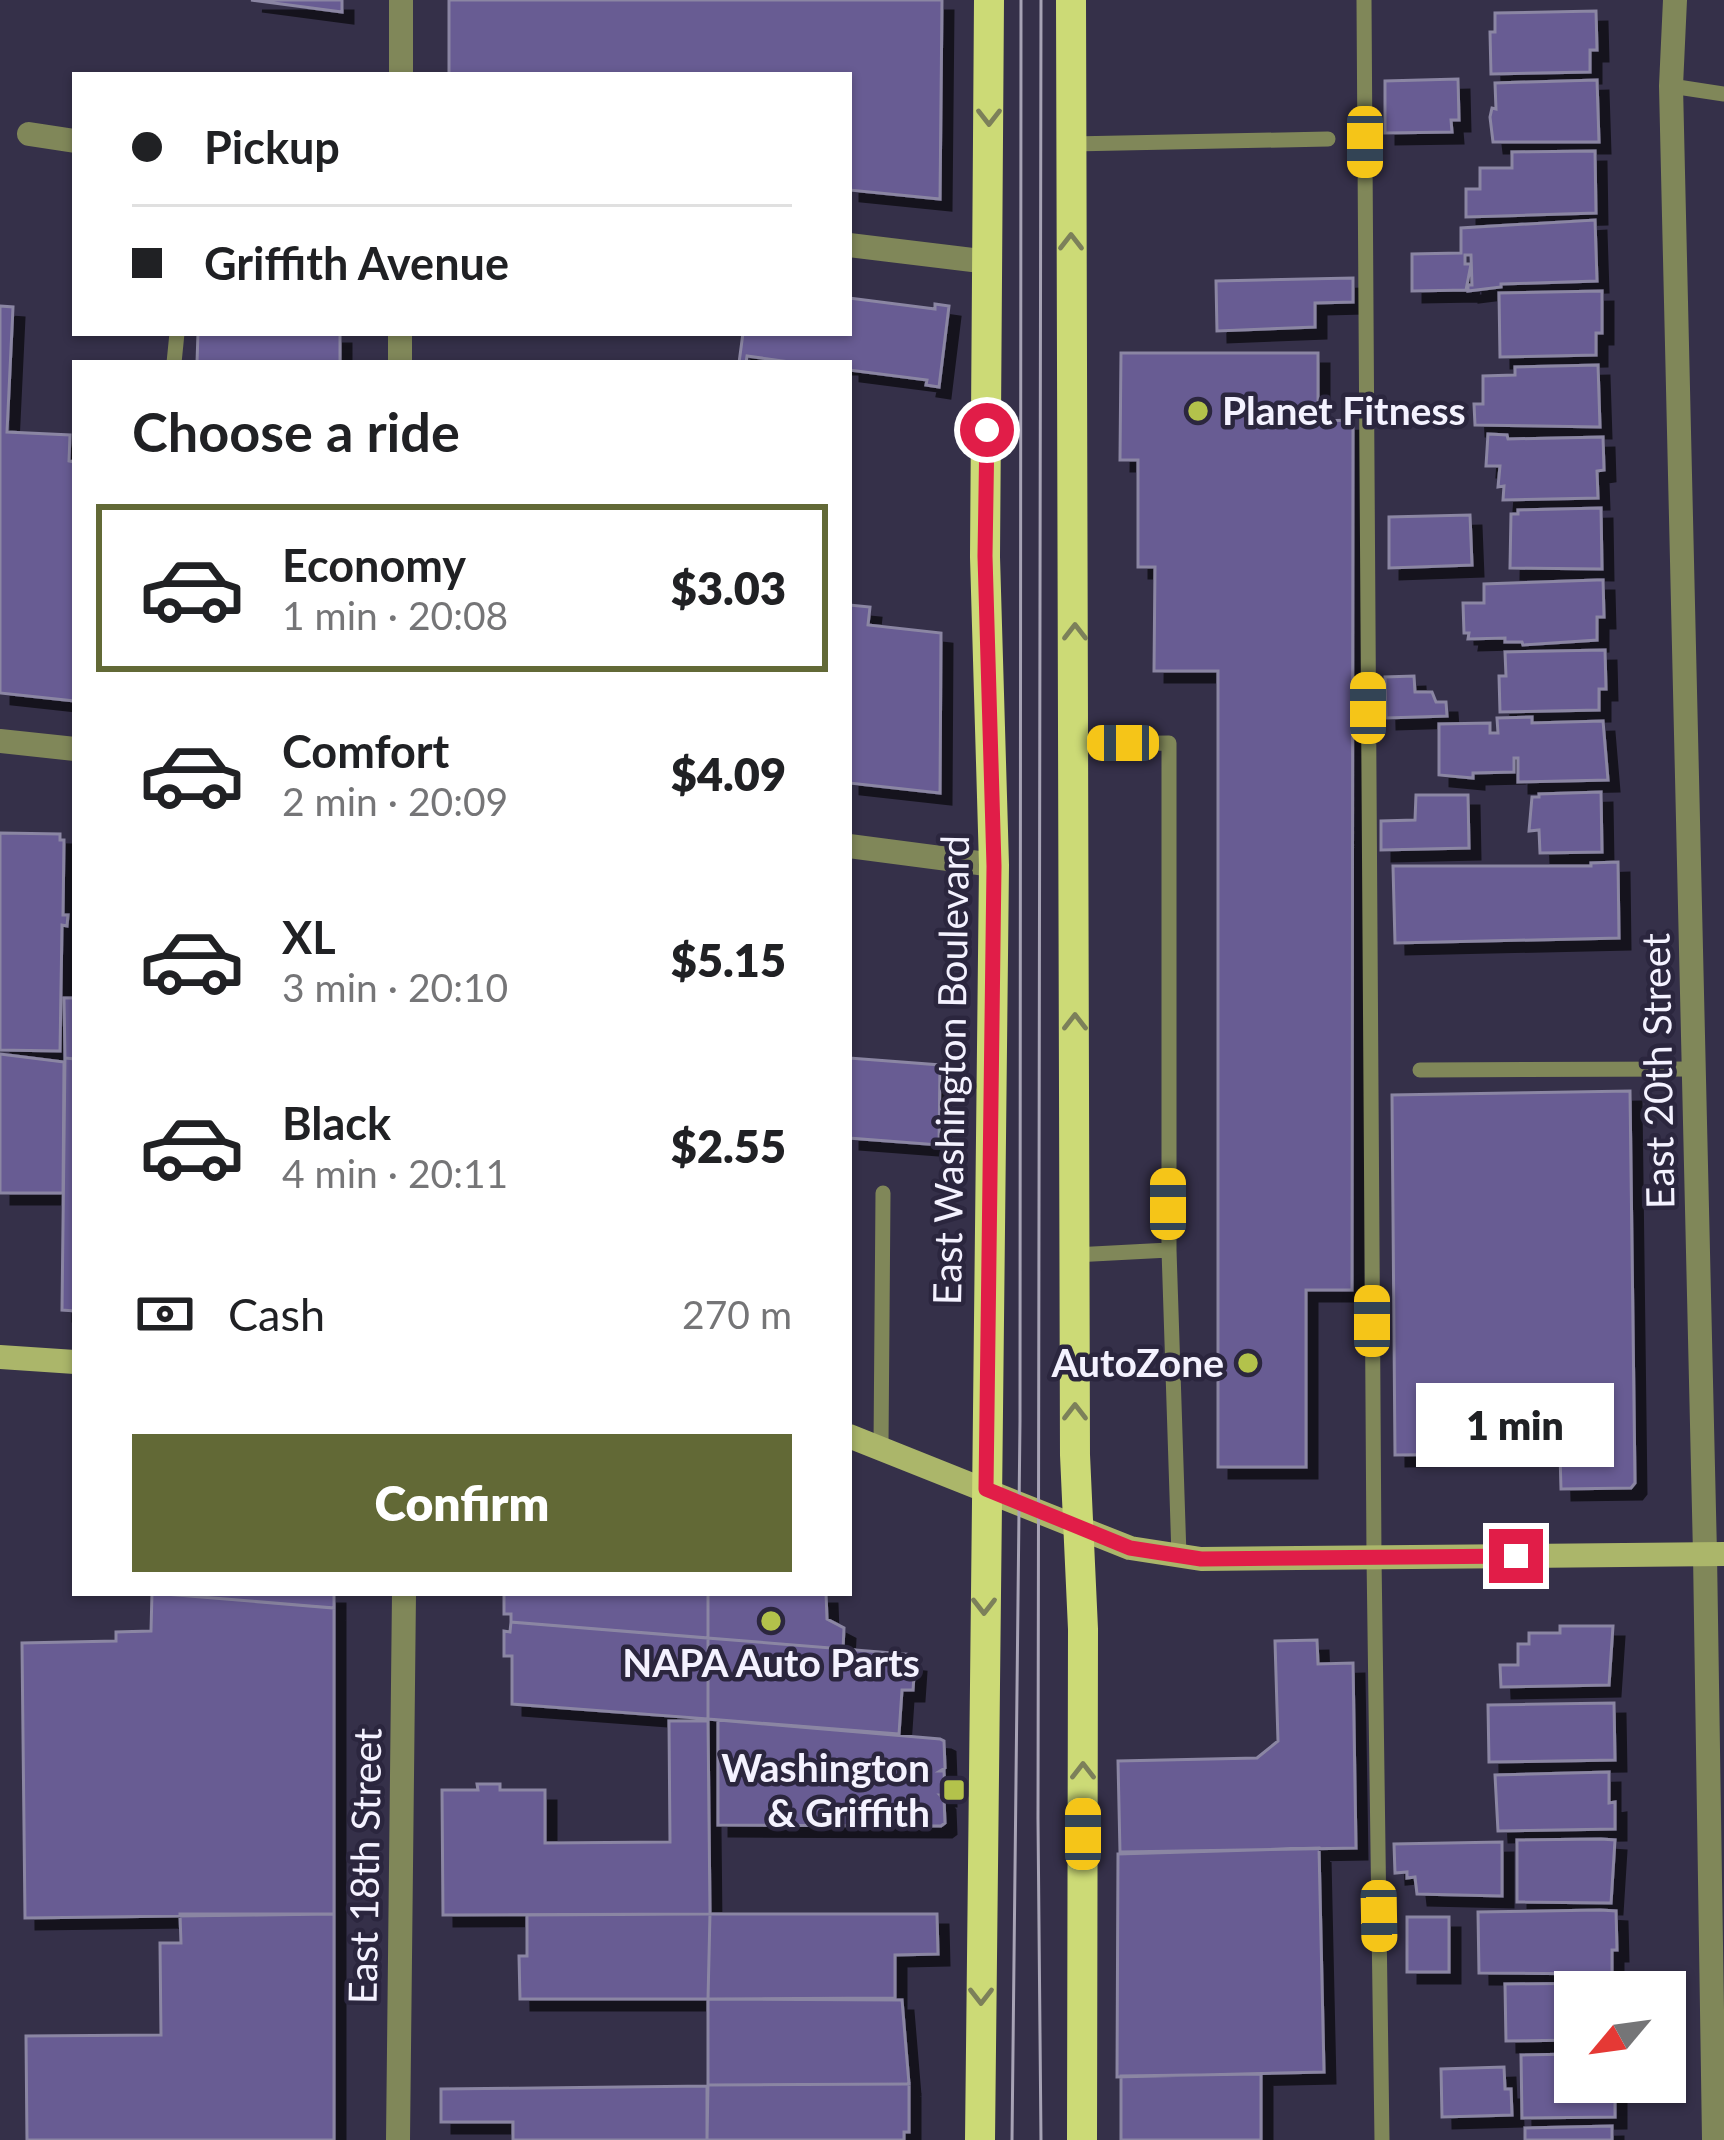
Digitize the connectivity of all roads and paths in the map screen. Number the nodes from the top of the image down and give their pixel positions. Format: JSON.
{"nodes":[{"id":1,"x":401,"y":0,"type":"edge"},
{"id":2,"x":989,"y":0,"type":"edge"},
{"id":3,"x":1072,"y":0,"type":"edge"},
{"id":4,"x":1364,"y":0,"type":"edge"},
{"id":5,"x":1675,"y":0,"type":"edge"},
{"id":6,"x":401,"y":72,"type":"edge"},
{"id":7,"x":1671,"y":86,"type":"junction"},
{"id":8,"x":1724,"y":94,"type":"edge"},
{"id":9,"x":29,"y":134,"type":"dead end"},
{"id":10,"x":1328,"y":139,"type":"dead end"},
{"id":11,"x":72,"y":141,"type":"edge"},
{"id":12,"x":1071,"y":144,"type":"junction"},
{"id":13,"x":852,"y":245,"type":"edge"},
{"id":14,"x":989,"y":262,"type":"junction"},
{"id":15,"x":0,"y":741,"type":"edge"},
{"id":16,"x":1076,"y":744,"type":"junction"},
{"id":17,"x":72,"y":749,"type":"edge"},
{"id":18,"x":852,"y":846,"type":"edge"},
{"id":19,"x":994,"y":866,"type":"junction"},
{"id":20,"x":1694,"y":1069,"type":"junction"},
{"id":21,"x":1420,"y":1070,"type":"dead end"},
{"id":22,"x":884,"y":1193,"type":"dead end"},
{"id":23,"x":1168,"y":1250,"type":"junction"},
{"id":24,"x":1074,"y":1255,"type":"junction"},
{"id":25,"x":0,"y":1357,"type":"edge"},
{"id":26,"x":72,"y":1362,"type":"edge"},
{"id":27,"x":852,"y":1437,"type":"edge"},
{"id":28,"x":881,"y":1447,"type":"junction"},
{"id":29,"x":986,"y":1489,"type":"junction"},
{"id":30,"x":1078,"y":1529,"type":"junction"},
{"id":31,"x":1715,"y":1554,"type":"edge"},
{"id":32,"x":1179,"y":1556,"type":"junction"},
{"id":33,"x":1374,"y":1557,"type":"junction"},
{"id":34,"x":404,"y":1596,"type":"edge"},
{"id":35,"x":398,"y":2140,"type":"edge"},
{"id":36,"x":980,"y":2140,"type":"edge"},
{"id":37,"x":1082,"y":2140,"type":"edge"},
{"id":38,"x":1382,"y":2140,"type":"edge"},
{"id":39,"x":1714,"y":2140,"type":"edge"}],
"edges":[{"from":1,"to":6,"type":"street"},
{"from":2,"to":14,"type":"main road","name":"East Washington Boulevard","one_way":true},
{"from":3,"to":12,"type":"main road"},
{"from":4,"to":33,"type":"lane"},
{"from":5,"to":7,"type":"street","name":"East 20th Street"},
{"from":7,"to":8,"type":"lane"},
{"from":7,"to":20,"type":"street","name":"East 20th Street"},
{"from":9,"to":11,"type":"street"},
{"from":10,"to":12,"type":"lane"},
{"from":16,"to":12,"type":"main road","one_way":true},
{"from":13,"to":14,"type":"street"},
{"from":14,"to":19,"type":"main road","name":"East Washington Boulevard"},
{"from":15,"to":17,"type":"street"},
{"from":16,"to":23,"type":"lane"},
{"from":24,"to":16,"type":"main road","one_way":true},
{"from":18,"to":19,"type":"street"},
{"from":19,"to":29,"type":"main road","name":"East Washington Boulevard"},
{"from":20,"to":21,"type":"lane"},
{"from":20,"to":31,"type":"street","name":"East 20th Street"},
{"from":22,"to":28,"type":"lane"},
{"from":23,"to":24,"type":"lane"},
{"from":23,"to":32,"type":"lane"},
{"from":30,"to":24,"type":"main road","one_way":true},
{"from":25,"to":26,"type":"street"},
{"from":27,"to":28,"type":"street"},
{"from":28,"to":29,"type":"street"},
{"from":29,"to":30,"type":"street"},
{"from":29,"to":36,"type":"main road","name":"East Washington Boulevard","one_way":true},
{"from":30,"to":32,"type":"street"},
{"from":37,"to":30,"type":"main road","one_way":true},
{"from":31,"to":33,"type":"street"},
{"from":31,"to":39,"type":"street","name":"East 20th Street"},
{"from":32,"to":33,"type":"street"},
{"from":33,"to":38,"type":"lane"},
{"from":34,"to":35,"type":"street","name":"East 18th Street"}]}
